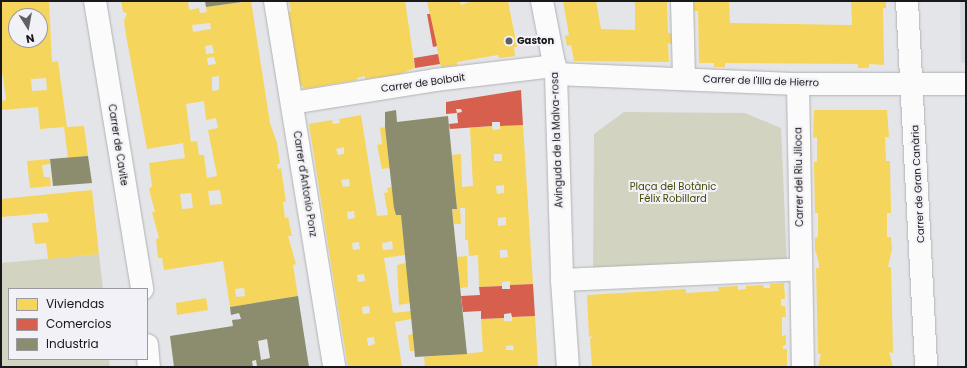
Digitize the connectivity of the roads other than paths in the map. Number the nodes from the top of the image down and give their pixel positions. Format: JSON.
{"nodes":[{"id":1,"x":95,"y":1,"type":"edge"},
{"id":2,"x":275,"y":1,"type":"edge"},
{"id":3,"x":542,"y":1,"type":"edge"},
{"id":4,"x":682,"y":1,"type":"edge"},
{"id":5,"x":907,"y":1,"type":"edge"},
{"id":6,"x":555,"y":70,"type":"junction"},
{"id":7,"x":684,"y":78,"type":"junction"},
{"id":8,"x":798,"y":84,"type":"junction"},
{"id":9,"x":913,"y":84,"type":"junction"},
{"id":10,"x":966,"y":84,"type":"edge"},
{"id":11,"x":292,"y":103,"type":"junction"},
{"id":12,"x":801,"y":269,"type":"junction"},
{"id":13,"x":562,"y":280,"type":"junction"},
{"id":14,"x":142,"y":288,"type":"edge"},
{"id":15,"x":148,"y":356,"type":"edge"},
{"id":16,"x":149,"y":367,"type":"edge"},
{"id":17,"x":334,"y":367,"type":"edge"},
{"id":18,"x":568,"y":367,"type":"edge"},
{"id":19,"x":803,"y":367,"type":"edge"},
{"id":20,"x":926,"y":367,"type":"edge"}],
"edges":[{"from":1,"to":14,"type":"street","name":"Carrer de Cavite"},
{"from":2,"to":11,"type":"street","name":"Carrer d'Antonio Ponz"},
{"from":3,"to":6,"type":"street","name":"Avinguda de la Malva-rosa"},
{"from":4,"to":7,"type":"street"},
{"from":5,"to":9,"type":"street","name":"Carrer de Gran Canària"},
{"from":6,"to":7,"type":"street","name":"Carrer de l'Illa de Hierro"},
{"from":6,"to":11,"type":"street","name":"Carrer de Bolbait"},
{"from":6,"to":13,"type":"street","name":"Avinguda de la Malva-rosa"},
{"from":7,"to":8,"type":"street","name":"Carrer de l'Illa de Hierro"},
{"from":8,"to":9,"type":"street","name":"Carrer de l'Illa de Hierro"},
{"from":8,"to":12,"type":"street","name":"Carrer del Riu Jiloca"},
{"from":9,"to":10,"type":"street","name":"Carrer de l'Illa de Hierro"},
{"from":9,"to":20,"type":"street","name":"Carrer de Gran Canària"},
{"from":11,"to":17,"type":"street","name":"Carrer d'Antonio Ponz"},
{"from":12,"to":13,"type":"street"},
{"from":12,"to":19,"type":"street","name":"Carrer del Riu Jiloca"},
{"from":13,"to":18,"type":"street","name":"Avinguda de la Malva-rosa"},
{"from":15,"to":16,"type":"street"}]}
